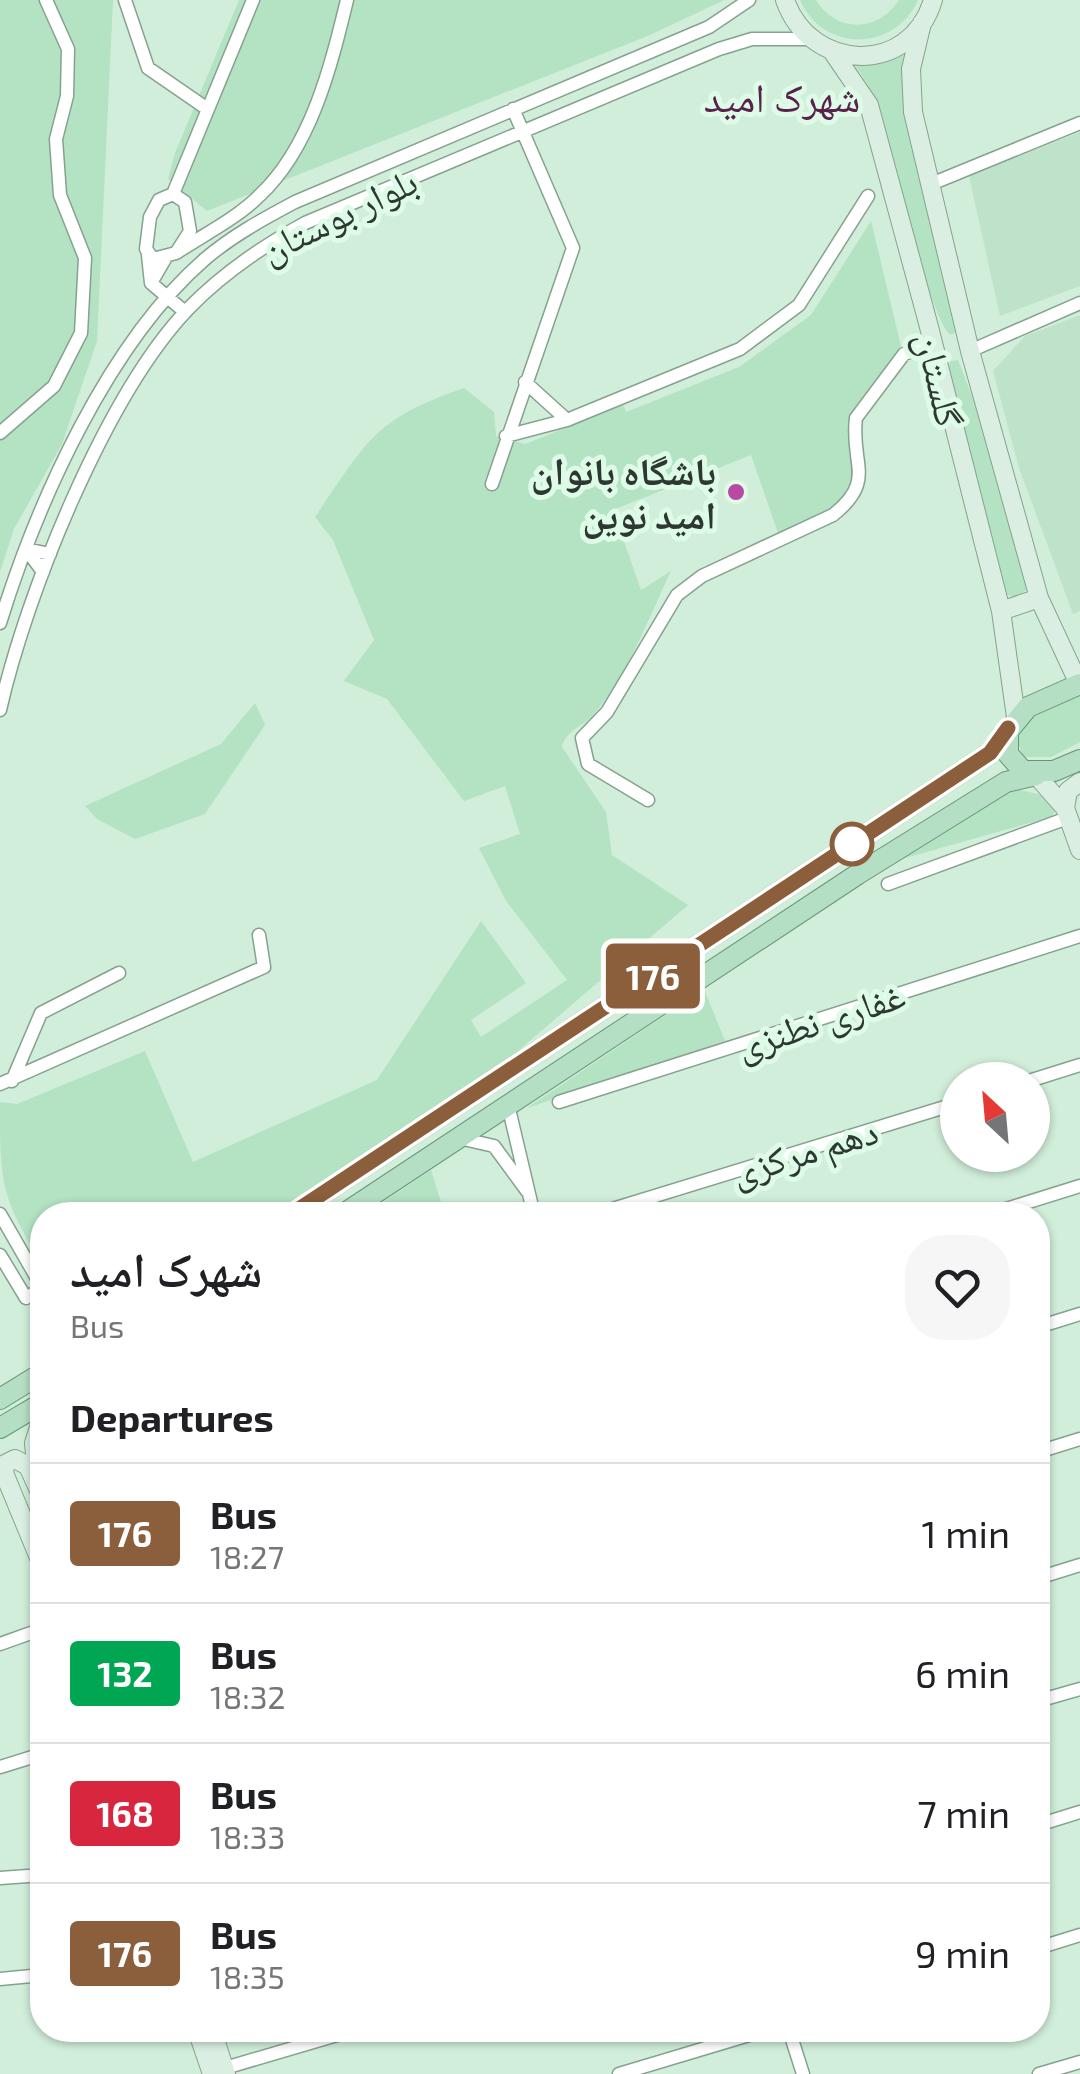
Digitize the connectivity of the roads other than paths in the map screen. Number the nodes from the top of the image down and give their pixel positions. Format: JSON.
{"nodes":[{"id":1,"x":46,"y":0,"type":"edge"},
{"id":2,"x":125,"y":0,"type":"edge"},
{"id":3,"x":252,"y":0,"type":"edge"},
{"id":4,"x":347,"y":0,"type":"edge"},
{"id":5,"x":749,"y":0,"type":"edge"},
{"id":6,"x":785,"y":0,"type":"edge"},
{"id":7,"x":933,"y":2,"type":"edge"},
{"id":8,"x":922,"y":23,"type":"junction"},
{"id":9,"x":808,"y":39,"type":"junction"},
{"id":10,"x":834,"y":54,"type":"junction"},
{"id":11,"x":206,"y":108,"type":"junction"},
{"id":12,"x":513,"y":109,"type":"junction"},
{"id":13,"x":1080,"y":122,"type":"edge"},
{"id":14,"x":522,"y":131,"type":"junction"},
{"id":15,"x":932,"y":184,"type":"junction"},
{"id":16,"x":173,"y":194,"type":"junction"},
{"id":17,"x":868,"y":196,"type":"dead end"},
{"id":18,"x":295,"y":202,"type":"junction"},
{"id":19,"x":191,"y":222,"type":"junction"},
{"id":20,"x":221,"y":223,"type":"junction"},
{"id":21,"x":305,"y":223,"type":"junction"},
{"id":22,"x":148,"y":255,"type":"junction"},
{"id":23,"x":170,"y":256,"type":"junction"},
{"id":24,"x":151,"y":283,"type":"junction"},
{"id":25,"x":167,"y":297,"type":"junction"},
{"id":26,"x":1080,"y":302,"type":"edge"},
{"id":27,"x":185,"y":312,"type":"junction"},
{"id":28,"x":969,"y":344,"type":"junction"},
{"id":29,"x":936,"y":352,"type":"junction"},
{"id":30,"x":525,"y":382,"type":"junction"},
{"id":31,"x":567,"y":420,"type":"junction"},
{"id":32,"x":0,"y":433,"type":"edge"},
{"id":33,"x":506,"y":436,"type":"junction"},
{"id":34,"x":492,"y":484,"type":"dead end"},
{"id":35,"x":26,"y":549,"type":"junction"},
{"id":36,"x":50,"y":554,"type":"junction"},
{"id":37,"x":43,"y":572,"type":"junction"},
{"id":38,"x":1039,"y":598,"type":"junction"},
{"id":39,"x":1001,"y":611,"type":"junction"},
{"id":40,"x":0,"y":623,"type":"edge"},
{"id":41,"x":1080,"y":684,"type":"edge"},
{"id":42,"x":0,"y":710,"type":"edge"},
{"id":43,"x":1012,"y":723,"type":"junction"},
{"id":44,"x":1080,"y":760,"type":"edge"},
{"id":45,"x":1036,"y":775,"type":"junction"},
{"id":46,"x":1080,"y":782,"type":"edge"},
{"id":47,"x":944,"y":783,"type":"junction"},
{"id":48,"x":648,"y":800,"type":"dead end"},
{"id":49,"x":1067,"y":812,"type":"junction"},
{"id":50,"x":950,"y":818,"type":"junction"},
{"id":51,"x":1080,"y":850,"type":"edge"},
{"id":52,"x":888,"y":884,"type":"dead end"},
{"id":53,"x":259,"y":935,"type":"dead end"},
{"id":54,"x":1080,"y":936,"type":"edge"},
{"id":55,"x":119,"y":973,"type":"dead end"},
{"id":56,"x":1080,"y":1066,"type":"edge"},
{"id":57,"x":1050,"y":1075,"type":"edge"},
{"id":58,"x":6,"y":1083,"type":"edge"},
{"id":59,"x":559,"y":1102,"type":"dead end"},
{"id":60,"x":508,"y":1105,"type":"junction"},
{"id":61,"x":940,"y":1109,"type":"edge"},
{"id":62,"x":459,"y":1138,"type":"junction"},
{"id":63,"x":1080,"y":1186,"type":"edge"},
{"id":64,"x":527,"y":1191,"type":"junction"},
{"id":65,"x":310,"y":1202,"type":"edge"},
{"id":66,"x":362,"y":1202,"type":"edge"},
{"id":67,"x":530,"y":1202,"type":"edge"},
{"id":68,"x":635,"y":1202,"type":"edge"},
{"id":69,"x":1029,"y":1202,"type":"edge"},
{"id":70,"x":0,"y":1214,"type":"edge"},
{"id":71,"x":0,"y":1255,"type":"edge"},
{"id":72,"x":30,"y":1267,"type":"edge"},
{"id":73,"x":30,"y":1296,"type":"edge"},
{"id":74,"x":1080,"y":1314,"type":"edge"},
{"id":75,"x":1050,"y":1323,"type":"edge"},
{"id":76,"x":30,"y":1380,"type":"edge"},
{"id":77,"x":0,"y":1399,"type":"edge"},
{"id":78,"x":30,"y":1410,"type":"edge"},
{"id":79,"x":0,"y":1428,"type":"edge"},
{"id":80,"x":1080,"y":1438,"type":"edge"},
{"id":81,"x":1050,"y":1448,"type":"edge"},
{"id":82,"x":30,"y":1470,"type":"edge"},
{"id":83,"x":0,"y":1512,"type":"edge"},
{"id":84,"x":22,"y":1517,"type":"junction"},
{"id":85,"x":30,"y":1537,"type":"edge"},
{"id":86,"x":1080,"y":1565,"type":"edge"},
{"id":87,"x":1050,"y":1574,"type":"edge"},
{"id":88,"x":30,"y":1634,"type":"edge"},
{"id":89,"x":0,"y":1644,"type":"edge"},
{"id":90,"x":1080,"y":1688,"type":"edge"},
{"id":91,"x":1050,"y":1698,"type":"edge"},
{"id":92,"x":30,"y":1758,"type":"edge"},
{"id":93,"x":0,"y":1767,"type":"edge"},
{"id":94,"x":1080,"y":1812,"type":"edge"},
{"id":95,"x":1050,"y":1822,"type":"edge"},
{"id":96,"x":30,"y":1876,"type":"edge"},
{"id":97,"x":0,"y":1878,"type":"edge"},
{"id":98,"x":1080,"y":1935,"type":"edge"},
{"id":99,"x":1050,"y":1944,"type":"edge"},
{"id":100,"x":30,"y":1976,"type":"edge"},
{"id":101,"x":0,"y":1979,"type":"edge"},
{"id":102,"x":204,"y":2042,"type":"edge"},
{"id":103,"x":215,"y":2042,"type":"edge"},
{"id":104,"x":316,"y":2042,"type":"edge"},
{"id":105,"x":726,"y":2042,"type":"edge"},
{"id":106,"x":793,"y":2042,"type":"edge"},
{"id":107,"x":1080,"y":2062,"type":"edge"},
{"id":108,"x":221,"y":2072,"type":"edge"},
{"id":109,"x":619,"y":2074,"type":"edge"},
{"id":110,"x":803,"y":2074,"type":"edge"},
{"id":111,"x":1039,"y":2074,"type":"edge"}],
"edges":[{"from":1,"to":32,"type":"street"},
{"from":2,"to":11,"type":"street"},
{"from":3,"to":11,"type":"street"},
{"from":4,"to":20,"type":"street"},
{"from":5,"to":12,"type":"street","name":"بلوار بوستان"},
{"from":6,"to":9,"type":"main road"},
{"from":7,"to":8,"type":"main road"},
{"from":8,"to":10,"type":"main road"},
{"from":8,"to":15,"type":"main road","name":"گلستان"},
{"from":9,"to":10,"type":"main road"},
{"from":9,"to":14,"type":"street","name":"بلوار بوستان"},
{"from":10,"to":29,"type":"main road","name":"گلستان"},
{"from":11,"to":16,"type":"street"},
{"from":12,"to":14,"type":"street"},
{"from":12,"to":18,"type":"street","name":"بلوار بوستان"},
{"from":13,"to":15,"type":"street"},
{"from":14,"to":21,"type":"street","name":"بلوار بوستان"},
{"from":14,"to":30,"type":"street"},
{"from":15,"to":28,"type":"main road","name":"گلستان"},
{"from":16,"to":19,"type":"street"},
{"from":16,"to":22,"type":"street"},
{"from":17,"to":31,"type":"street"},
{"from":18,"to":21,"type":"street"},
{"from":18,"to":25,"type":"street","name":"بلوار بوستان"},
{"from":19,"to":20,"type":"street"},
{"from":19,"to":23,"type":"street"},
{"from":20,"to":23,"type":"street"},
{"from":21,"to":27,"type":"street","name":"بلوار بوستان"},
{"from":22,"to":23,"type":"street"},
{"from":22,"to":24,"type":"street"},
{"from":23,"to":24,"type":"street"},
{"from":24,"to":25,"type":"street"},
{"from":25,"to":27,"type":"street"},
{"from":25,"to":35,"type":"street","name":"بلوار بوستان"},
{"from":26,"to":28,"type":"street"},
{"from":27,"to":36,"type":"street","name":"بلوار بوستان"},
{"from":28,"to":29,"type":"main road"},
{"from":28,"to":38,"type":"main road","name":"گلستان"},
{"from":29,"to":39,"type":"main road","name":"گلستان"},
{"from":29,"to":48,"type":"street"},
{"from":30,"to":31,"type":"street"},
{"from":30,"to":33,"type":"street"},
{"from":31,"to":33,"type":"street"},
{"from":33,"to":34,"type":"street"},
{"from":35,"to":36,"type":"street"},
{"from":35,"to":37,"type":"street"},
{"from":35,"to":40,"type":"street","name":"بلوار بوستان"},
{"from":36,"to":37,"type":"street","name":"بلوار بوستان"},
{"from":37,"to":42,"type":"street","name":"بلوار بوستان"},
{"from":38,"to":39,"type":"main road"},
{"from":38,"to":41,"type":"main road","name":"گلستان"},
{"from":39,"to":43,"type":"main road","name":"گلستان"},
{"from":41,"to":43,"type":"main road"},
{"from":43,"to":45,"type":"main road"},
{"from":43,"to":47,"type":"main road"},
{"from":44,"to":45,"type":"main road"},
{"from":45,"to":49,"type":"main road"},
{"from":45,"to":50,"type":"main road"},
{"from":46,"to":49,"type":"main road"},
{"from":47,"to":50,"type":"main road"},
{"from":47,"to":65,"type":"main road"},
{"from":49,"to":51,"type":"main road"},
{"from":49,"to":52,"type":"street"},
{"from":50,"to":60,"type":"main road"},
{"from":53,"to":58,"type":"street"},
{"from":54,"to":59,"type":"street","name":"غفاری نطنزی"},
{"from":55,"to":58,"type":"street"},
{"from":56,"to":57,"type":"street"},
{"from":60,"to":62,"type":"main road"},
{"from":60,"to":64,"type":"street"},
{"from":61,"to":68,"type":"street","name":"دهم مرکزی"},
{"from":62,"to":64,"type":"street"},
{"from":62,"to":66,"type":"main road"},
{"from":63,"to":69,"type":"street"},
{"from":64,"to":67,"type":"street"},
{"from":70,"to":72,"type":"street"},
{"from":71,"to":73,"type":"street"},
{"from":74,"to":75,"type":"street"},
{"from":76,"to":77,"type":"main road"},
{"from":78,"to":79,"type":"main road"},
{"from":80,"to":81,"type":"street"},
{"from":82,"to":84,"type":"main road"},
{"from":83,"to":84,"type":"main road"},
{"from":84,"to":85,"type":"main road"},
{"from":86,"to":87,"type":"street"},
{"from":88,"to":89,"type":"street"},
{"from":90,"to":91,"type":"street"},
{"from":92,"to":93,"type":"street"},
{"from":94,"to":95,"type":"street"},
{"from":96,"to":97,"type":"street"},
{"from":98,"to":99,"type":"street"},
{"from":100,"to":101,"type":"street"},
{"from":102,"to":108,"type":"main road"},
{"from":103,"to":108,"type":"main road"},
{"from":104,"to":108,"type":"street"},
{"from":105,"to":109,"type":"street"},
{"from":106,"to":110,"type":"street"},
{"from":107,"to":111,"type":"street"}]}
